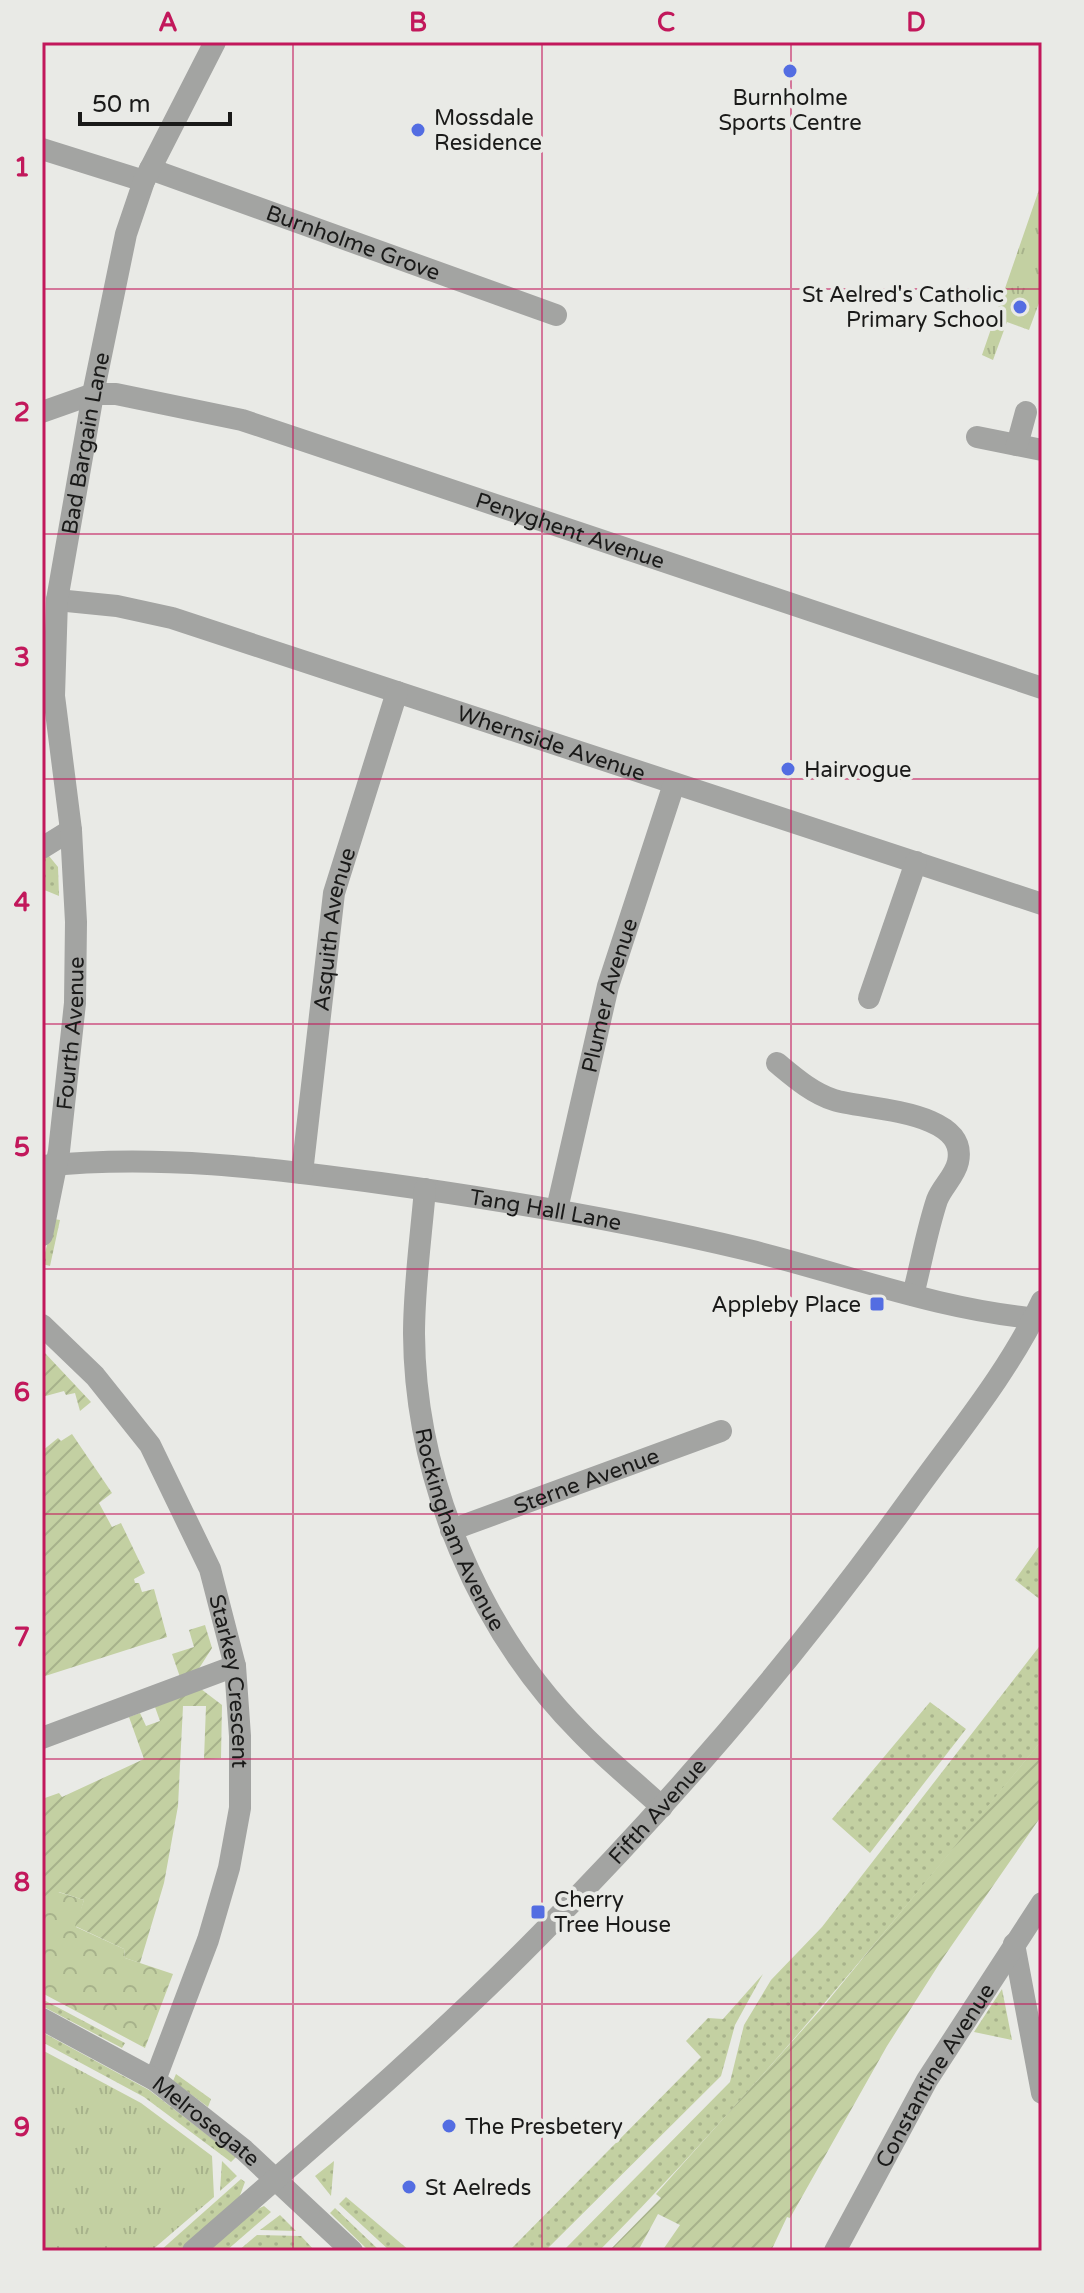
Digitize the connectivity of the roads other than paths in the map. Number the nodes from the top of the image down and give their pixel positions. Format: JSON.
{"nodes":[{"id":1,"x":215,"y":42,"type":"edge"},
{"id":2,"x":42,"y":149,"type":"edge"},
{"id":3,"x":147,"y":175,"type":"junction"},
{"id":4,"x":556,"y":315,"type":"dead end"},
{"id":5,"x":93,"y":394,"type":"junction"},
{"id":6,"x":42,"y":412,"type":"edge"},
{"id":7,"x":1026,"y":412,"type":"dead end"},
{"id":8,"x":977,"y":437,"type":"dead end"},
{"id":9,"x":1017,"y":445,"type":"junction"},
{"id":10,"x":1042,"y":450,"type":"edge"},
{"id":11,"x":57,"y":600,"type":"junction"},
{"id":12,"x":1042,"y":688,"type":"edge"},
{"id":13,"x":397,"y":692,"type":"junction"},
{"id":14,"x":674,"y":784,"type":"junction"},
{"id":15,"x":71,"y":830,"type":"junction"},
{"id":16,"x":42,"y":848,"type":"edge"},
{"id":17,"x":916,"y":862,"type":"junction"},
{"id":18,"x":1042,"y":904,"type":"edge"},
{"id":19,"x":869,"y":998,"type":"dead end"},
{"id":20,"x":777,"y":1063,"type":"dead end"},
{"id":21,"x":48,"y":1166,"type":"edge"},
{"id":22,"x":302,"y":1173,"type":"junction"},
{"id":23,"x":425,"y":1189,"type":"junction"},
{"id":24,"x":557,"y":1209,"type":"junction"},
{"id":25,"x":42,"y":1235,"type":"edge"},
{"id":26,"x":913,"y":1295,"type":"junction"},
{"id":27,"x":1039,"y":1313,"type":"edge"},
{"id":28,"x":42,"y":1325,"type":"edge"},
{"id":29,"x":721,"y":1431,"type":"dead end"},
{"id":30,"x":451,"y":1530,"type":"junction"},
{"id":31,"x":235,"y":1666,"type":"junction"},
{"id":32,"x":42,"y":1738,"type":"edge"},
{"id":33,"x":662,"y":1807,"type":"junction"},
{"id":34,"x":1042,"y":1903,"type":"edge"},
{"id":35,"x":1014,"y":1944,"type":"junction"},
{"id":36,"x":42,"y":2019,"type":"edge"},
{"id":37,"x":155,"y":2080,"type":"junction"},
{"id":38,"x":1042,"y":2093,"type":"edge"},
{"id":39,"x":276,"y":2178,"type":"junction"},
{"id":40,"x":193,"y":2251,"type":"edge"},
{"id":41,"x":352,"y":2251,"type":"edge"},
{"id":42,"x":835,"y":2251,"type":"edge"}],
"edges":[{"from":1,"to":3,"type":"street","name":"Bad Bargain Lane"},
{"from":2,"to":3,"type":"street","name":"Burnholme Grove"},
{"from":3,"to":4,"type":"street","name":"Burnholme Grove"},
{"from":3,"to":5,"type":"street","name":"Bad Bargain Lane"},
{"from":5,"to":6,"type":"street"},
{"from":5,"to":11,"type":"street","name":"Bad Bargain Lane"},
{"from":5,"to":12,"type":"street","name":"Penyghent Avenue"},
{"from":7,"to":9,"type":"street"},
{"from":8,"to":9,"type":"street"},
{"from":9,"to":10,"type":"street"},
{"from":11,"to":13,"type":"street","name":"Whernside Avenue"},
{"from":11,"to":15,"type":"street","name":"Bad Bargain Lane"},
{"from":13,"to":14,"type":"street","name":"Whernside Avenue"},
{"from":13,"to":22,"type":"street","name":"Asquith Avenue"},
{"from":14,"to":17,"type":"street","name":"Whernside Avenue"},
{"from":14,"to":24,"type":"street","name":"Plumer Avenue"},
{"from":15,"to":16,"type":"street"},
{"from":15,"to":21,"type":"street","name":"Fourth Avenue"},
{"from":17,"to":18,"type":"street","name":"Whernside Avenue"},
{"from":17,"to":19,"type":"street"},
{"from":20,"to":26,"type":"street"},
{"from":21,"to":22,"type":"street","name":"Tang Hall Lane"},
{"from":21,"to":25,"type":"street","name":"Fourth Avenue"},
{"from":22,"to":23,"type":"street","name":"Tang Hall Lane"},
{"from":23,"to":24,"type":"street","name":"Tang Hall Lane"},
{"from":23,"to":30,"type":"street","name":"Rockingham Avenue"},
{"from":24,"to":26,"type":"street","name":"Tang Hall Lane"},
{"from":26,"to":27,"type":"street","name":"Tang Hall Lane"},
{"from":27,"to":33,"type":"street","name":"Fifth Avenue"},
{"from":28,"to":31,"type":"street","name":"Starkey Crescent"},
{"from":29,"to":30,"type":"street","name":"Sterne Avenue"},
{"from":30,"to":33,"type":"street","name":"Rockingham Avenue"},
{"from":31,"to":32,"type":"street"},
{"from":31,"to":37,"type":"street","name":"Starkey Crescent"},
{"from":33,"to":39,"type":"street","name":"Fifth Avenue"},
{"from":34,"to":35,"type":"street","name":"Constantine Avenue"},
{"from":35,"to":38,"type":"street"},
{"from":35,"to":42,"type":"street","name":"Constantine Avenue"},
{"from":36,"to":37,"type":"street","name":"Melrosegate"},
{"from":37,"to":39,"type":"street","name":"Melrosegate"},
{"from":39,"to":40,"type":"street","name":"Fifth Avenue"},
{"from":39,"to":41,"type":"street","name":"Melrosegate"}]}
